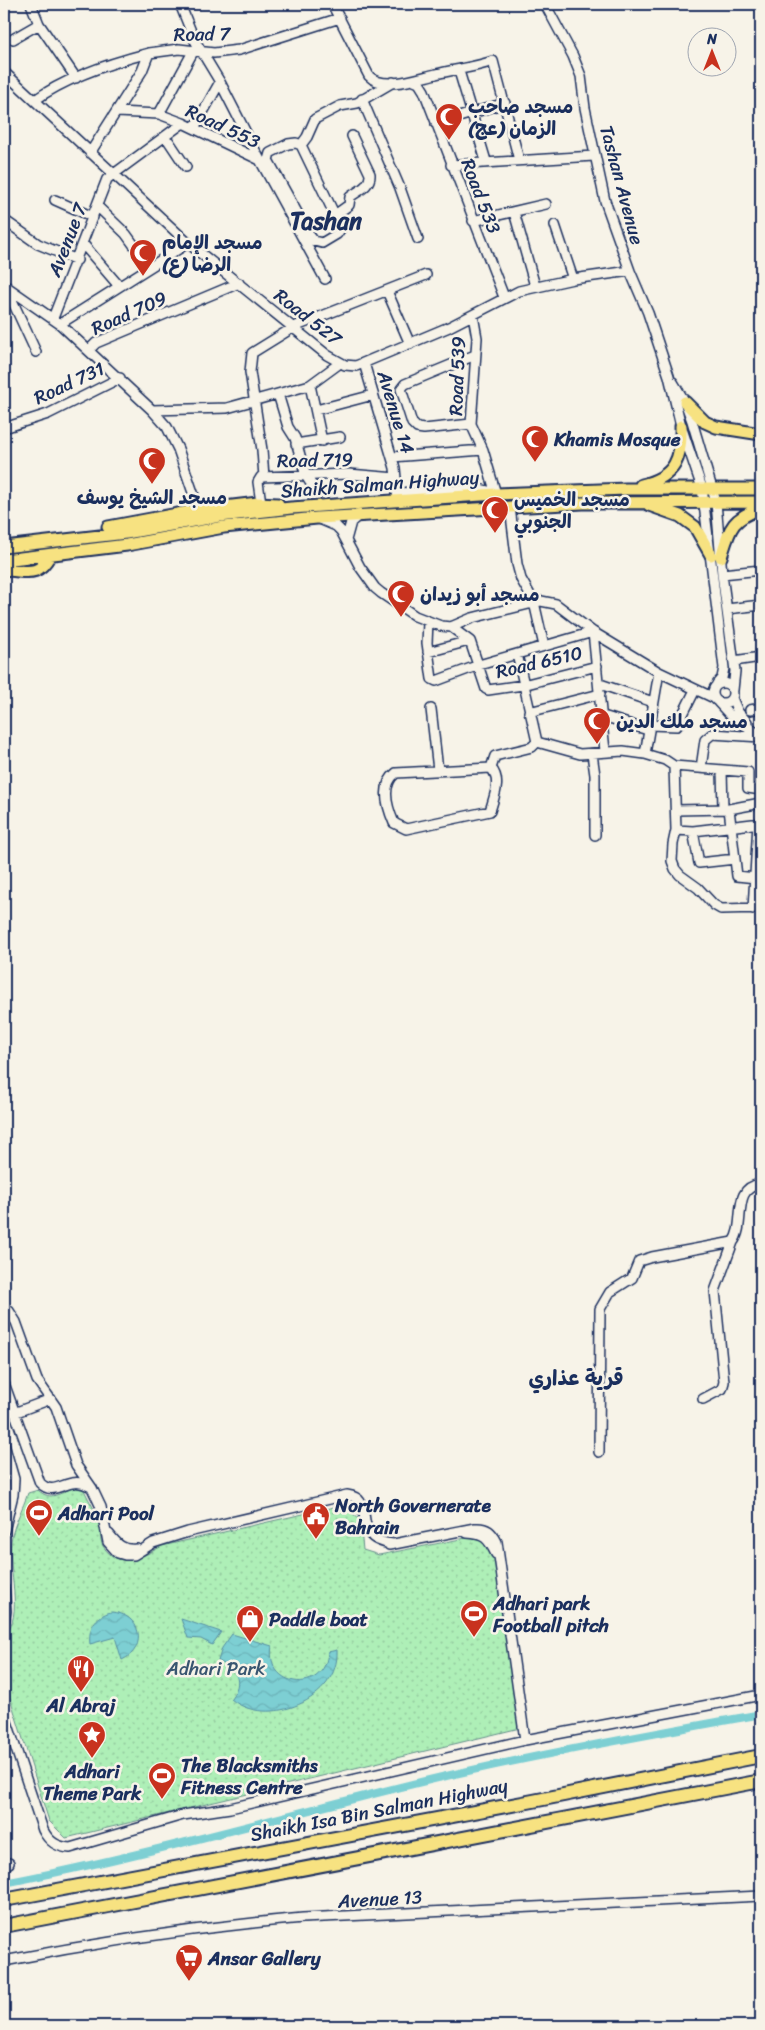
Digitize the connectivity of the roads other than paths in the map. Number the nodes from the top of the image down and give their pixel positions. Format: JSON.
{"nodes":[{"id":1,"x":32,"y":4,"type":"edge"},
{"id":2,"x":180,"y":4,"type":"edge"},
{"id":3,"x":332,"y":4,"type":"edge"},
{"id":4,"x":545,"y":4,"type":"edge"},
{"id":5,"x":340,"y":18,"type":"junction"},
{"id":6,"x":38,"y":24,"type":"junction"},
{"id":7,"x":13,"y":39,"type":"dead end"},
{"id":8,"x":198,"y":51,"type":"junction"},
{"id":9,"x":149,"y":53,"type":"junction"},
{"id":10,"x":459,"y":71,"type":"junction"},
{"id":11,"x":4,"y":72,"type":"edge"},
{"id":12,"x":76,"y":78,"type":"junction"},
{"id":13,"x":414,"y":81,"type":"junction"},
{"id":14,"x":220,"y":82,"type":"junction"},
{"id":15,"x":393,"y":82,"type":"junction"},
{"id":16,"x":362,"y":99,"type":"junction"},
{"id":17,"x":35,"y":100,"type":"junction"},
{"id":18,"x":506,"y":103,"type":"junction"},
{"id":19,"x":116,"y":112,"type":"junction"},
{"id":20,"x":472,"y":113,"type":"junction"},
{"id":21,"x":159,"y":114,"type":"junction"},
{"id":22,"x":183,"y":123,"type":"junction"},
{"id":23,"x":436,"y":124,"type":"junction"},
{"id":24,"x":194,"y":128,"type":"junction"},
{"id":25,"x":352,"y":136,"type":"dead end"},
{"id":26,"x":166,"y":137,"type":"junction"},
{"id":27,"x":301,"y":145,"type":"junction"},
{"id":28,"x":90,"y":153,"type":"junction"},
{"id":29,"x":594,"y":156,"type":"junction"},
{"id":30,"x":260,"y":160,"type":"junction"},
{"id":31,"x":519,"y":160,"type":"junction"},
{"id":32,"x":486,"y":161,"type":"junction"},
{"id":33,"x":451,"y":165,"type":"junction"},
{"id":34,"x":186,"y":167,"type":"dead end"},
{"id":35,"x":113,"y":174,"type":"junction"},
{"id":36,"x":55,"y":200,"type":"dead end"},
{"id":37,"x":546,"y":204,"type":"dead end"},
{"id":38,"x":97,"y":206,"type":"junction"},
{"id":39,"x":514,"y":212,"type":"junction"},
{"id":40,"x":335,"y":215,"type":"junction"},
{"id":41,"x":93,"y":217,"type":"junction"},
{"id":42,"x":4,"y":220,"type":"edge"},
{"id":43,"x":473,"y":222,"type":"junction"},
{"id":44,"x":555,"y":224,"type":"dead end"},
{"id":45,"x":418,"y":239,"type":"dead end"},
{"id":46,"x":188,"y":243,"type":"junction"},
{"id":47,"x":317,"y":243,"type":"junction"},
{"id":48,"x":83,"y":244,"type":"junction"},
{"id":49,"x":307,"y":248,"type":"junction"},
{"id":50,"x":77,"y":260,"type":"junction"},
{"id":51,"x":149,"y":266,"type":"junction"},
{"id":52,"x":630,"y":271,"type":"junction"},
{"id":53,"x":426,"y":275,"type":"dead end"},
{"id":54,"x":325,"y":279,"type":"dead end"},
{"id":55,"x":573,"y":279,"type":"junction"},
{"id":56,"x":239,"y":283,"type":"junction"},
{"id":57,"x":4,"y":285,"type":"edge"},
{"id":58,"x":119,"y":286,"type":"junction"},
{"id":59,"x":535,"y":286,"type":"junction"},
{"id":60,"x":12,"y":291,"type":"junction"},
{"id":61,"x":387,"y":291,"type":"junction"},
{"id":62,"x":504,"y":297,"type":"junction"},
{"id":63,"x":473,"y":315,"type":"junction"},
{"id":64,"x":57,"y":321,"type":"junction"},
{"id":65,"x":294,"y":327,"type":"junction"},
{"id":66,"x":410,"y":344,"type":"junction"},
{"id":67,"x":89,"y":350,"type":"junction"},
{"id":68,"x":36,"y":352,"type":"dead end"},
{"id":69,"x":327,"y":355,"type":"junction"},
{"id":70,"x":475,"y":355,"type":"junction"},
{"id":71,"x":340,"y":363,"type":"junction"},
{"id":72,"x":364,"y":363,"type":"junction"},
{"id":73,"x":325,"y":374,"type":"junction"},
{"id":74,"x":669,"y":376,"type":"junction"},
{"id":75,"x":120,"y":378,"type":"junction"},
{"id":76,"x":310,"y":385,"type":"junction"},
{"id":77,"x":278,"y":394,"type":"junction"},
{"id":78,"x":372,"y":395,"type":"junction"},
{"id":79,"x":254,"y":401,"type":"junction"},
{"id":80,"x":685,"y":402,"type":"junction"},
{"id":81,"x":152,"y":410,"type":"junction"},
{"id":82,"x":316,"y":410,"type":"junction"},
{"id":83,"x":471,"y":424,"type":"junction"},
{"id":84,"x":681,"y":426,"type":"junction"},
{"id":85,"x":4,"y":428,"type":"edge"},
{"id":86,"x":761,"y":434,"type":"edge"},
{"id":87,"x":340,"y":437,"type":"dead end"},
{"id":88,"x":322,"y":441,"type":"junction"},
{"id":89,"x":296,"y":444,"type":"junction"},
{"id":90,"x":483,"y":450,"type":"junction"},
{"id":91,"x":392,"y":457,"type":"junction"},
{"id":92,"x":306,"y":476,"type":"junction"},
{"id":93,"x":264,"y":477,"type":"junction"},
{"id":94,"x":396,"y":478,"type":"junction"},
{"id":95,"x":707,"y":488,"type":"junction"},
{"id":96,"x":626,"y":489,"type":"junction"},
{"id":97,"x":761,"y":489,"type":"edge"},
{"id":98,"x":315,"y":490,"type":"dead end"},
{"id":99,"x":496,"y":494,"type":"junction"},
{"id":100,"x":398,"y":496,"type":"junction"},
{"id":101,"x":641,"y":502,"type":"junction"},
{"id":102,"x":710,"y":502,"type":"junction"},
{"id":103,"x":761,"y":502,"type":"edge"},
{"id":104,"x":261,"y":503,"type":"junction"},
{"id":105,"x":510,"y":507,"type":"junction"},
{"id":106,"x":292,"y":508,"type":"junction"},
{"id":107,"x":761,"y":508,"type":"edge"},
{"id":108,"x":199,"y":510,"type":"junction"},
{"id":109,"x":359,"y":515,"type":"junction"},
{"id":110,"x":317,"y":518,"type":"junction"},
{"id":111,"x":346,"y":540,"type":"junction"},
{"id":112,"x":31,"y":544,"type":"junction"},
{"id":113,"x":4,"y":547,"type":"edge"},
{"id":114,"x":50,"y":554,"type":"junction"},
{"id":115,"x":716,"y":556,"type":"junction"},
{"id":116,"x":4,"y":560,"type":"edge"},
{"id":117,"x":4,"y":570,"type":"edge"},
{"id":118,"x":761,"y":570,"type":"edge"},
{"id":119,"x":722,"y":574,"type":"junction"},
{"id":120,"x":538,"y":601,"type":"junction"},
{"id":121,"x":761,"y":604,"type":"edge"},
{"id":122,"x":727,"y":609,"type":"junction"},
{"id":123,"x":428,"y":622,"type":"junction"},
{"id":124,"x":451,"y":627,"type":"junction"},
{"id":125,"x":593,"y":632,"type":"junction"},
{"id":126,"x":469,"y":641,"type":"junction"},
{"id":127,"x":544,"y":646,"type":"junction"},
{"id":128,"x":428,"y":652,"type":"junction"},
{"id":129,"x":517,"y":654,"type":"junction"},
{"id":130,"x":761,"y":657,"type":"edge"},
{"id":131,"x":734,"y":661,"type":"junction"},
{"id":132,"x":479,"y":665,"type":"junction"},
{"id":133,"x":597,"y":666,"type":"junction"},
{"id":134,"x":659,"y":672,"type":"junction"},
{"id":135,"x":522,"y":685,"type":"junction"},
{"id":136,"x":716,"y":686,"type":"junction"},
{"id":137,"x":600,"y":689,"type":"junction"},
{"id":138,"x":695,"y":690,"type":"junction"},
{"id":139,"x":732,"y":694,"type":"junction"},
{"id":140,"x":716,"y":700,"type":"junction"},
{"id":141,"x":653,"y":702,"type":"junction"},
{"id":142,"x":761,"y":708,"type":"edge"},
{"id":143,"x":431,"y":709,"type":"dead end"},
{"id":144,"x":750,"y":710,"type":"dead end"},
{"id":145,"x":529,"y":712,"type":"junction"},
{"id":146,"x":603,"y":716,"type":"junction"},
{"id":147,"x":649,"y":727,"type":"junction"},
{"id":148,"x":761,"y":737,"type":"edge"},
{"id":149,"x":537,"y":742,"type":"junction"},
{"id":150,"x":605,"y":751,"type":"junction"},
{"id":151,"x":592,"y":754,"type":"junction"},
{"id":152,"x":645,"y":754,"type":"junction"},
{"id":153,"x":674,"y":766,"type":"junction"},
{"id":154,"x":491,"y":768,"type":"junction"},
{"id":155,"x":701,"y":768,"type":"junction"},
{"id":156,"x":438,"y":770,"type":"junction"},
{"id":157,"x":722,"y":771,"type":"junction"},
{"id":158,"x":761,"y":790,"type":"edge"},
{"id":159,"x":761,"y":803,"type":"edge"},
{"id":160,"x":726,"y":808,"type":"junction"},
{"id":161,"x":676,"y":810,"type":"junction"},
{"id":162,"x":760,"y":823,"type":"edge"},
{"id":163,"x":732,"y":825,"type":"junction"},
{"id":164,"x":676,"y":830,"type":"junction"},
{"id":165,"x":693,"y":831,"type":"junction"},
{"id":166,"x":595,"y":835,"type":"dead end"},
{"id":167,"x":735,"y":859,"type":"junction"},
{"id":168,"x":756,"y":878,"type":"junction"},
{"id":169,"x":757,"y":909,"type":"edge"},
{"id":170,"x":761,"y":1184,"type":"edge"},
{"id":171,"x":733,"y":1242,"type":"junction"},
{"id":172,"x":4,"y":1307,"type":"edge"},
{"id":173,"x":4,"y":1383,"type":"edge"},
{"id":174,"x":51,"y":1399,"type":"junction"},
{"id":175,"x":703,"y":1399,"type":"dead end"},
{"id":176,"x":14,"y":1413,"type":"junction"},
{"id":177,"x":4,"y":1444,"type":"edge"},
{"id":178,"x":599,"y":1452,"type":"dead end"},
{"id":179,"x":76,"y":1465,"type":"junction"},
{"id":180,"x":72,"y":1482,"type":"junction"},
{"id":181,"x":92,"y":1488,"type":"junction"},
{"id":182,"x":4,"y":1531,"type":"edge"},
{"id":183,"x":4,"y":1588,"type":"edge"},
{"id":184,"x":4,"y":1624,"type":"edge"},
{"id":185,"x":761,"y":1695,"type":"edge"},
{"id":186,"x":4,"y":1713,"type":"edge"},
{"id":187,"x":525,"y":1740,"type":"junction"},
{"id":188,"x":761,"y":1756,"type":"edge"},
{"id":189,"x":761,"y":1781,"type":"edge"},
{"id":190,"x":761,"y":1896,"type":"edge"},
{"id":191,"x":4,"y":1900,"type":"edge"},
{"id":192,"x":96,"y":1908,"type":"junction"},
{"id":193,"x":4,"y":1926,"type":"edge"},
{"id":194,"x":4,"y":1934,"type":"edge"},
{"id":195,"x":4,"y":1961,"type":"edge"}],
"edges":[{"from":1,"to":6,"type":"street"},
{"from":2,"to":8,"type":"street"},
{"from":3,"to":5,"type":"street"},
{"from":4,"to":29,"type":"street","name":"Tashan Avenue"},
{"from":5,"to":8,"type":"street","name":"Road 7"},
{"from":5,"to":15,"type":"street"},
{"from":6,"to":7,"type":"street"},
{"from":6,"to":12,"type":"street"},
{"from":8,"to":9,"type":"street","name":"Road 7"},
{"from":8,"to":14,"type":"street"},
{"from":8,"to":21,"type":"street","name":"Road 553"},
{"from":9,"to":12,"type":"street","name":"Road 7"},
{"from":9,"to":19,"type":"street","name":"Road 7"},
{"from":10,"to":13,"type":"street"},
{"from":10,"to":18,"type":"street"},
{"from":10,"to":20,"type":"street"},
{"from":11,"to":17,"type":"street","name":"Road 527"},
{"from":12,"to":17,"type":"street","name":"Road 7"},
{"from":13,"to":15,"type":"street"},
{"from":13,"to":23,"type":"street","name":"Road 533"},
{"from":14,"to":24,"type":"street"},
{"from":14,"to":30,"type":"street"},
{"from":15,"to":16,"type":"street"},
{"from":16,"to":27,"type":"street"},
{"from":16,"to":45,"type":"street"},
{"from":17,"to":28,"type":"street","name":"Road 527"},
{"from":18,"to":20,"type":"street"},
{"from":18,"to":31,"type":"street"},
{"from":19,"to":21,"type":"street","name":"Road 553"},
{"from":19,"to":28,"type":"street","name":"Road 7"},
{"from":20,"to":23,"type":"street"},
{"from":20,"to":32,"type":"street"},
{"from":21,"to":22,"type":"street","name":"Road 553"},
{"from":22,"to":24,"type":"street","name":"Road 553"},
{"from":22,"to":26,"type":"street"},
{"from":23,"to":33,"type":"street","name":"Road 533"},
{"from":24,"to":30,"type":"street","name":"Road 553"},
{"from":25,"to":40,"type":"street"},
{"from":26,"to":34,"type":"street"},
{"from":26,"to":35,"type":"street"},
{"from":27,"to":40,"type":"street"},
{"from":27,"to":47,"type":"street"},
{"from":28,"to":35,"type":"street","name":"Road 527"},
{"from":29,"to":31,"type":"street"},
{"from":29,"to":52,"type":"street","name":"Tashan Avenue"},
{"from":30,"to":49,"type":"street","name":"Road 553"},
{"from":31,"to":32,"type":"street"},
{"from":32,"to":33,"type":"street"},
{"from":33,"to":43,"type":"street","name":"Road 533"},
{"from":35,"to":38,"type":"street","name":"Avenue 7"},
{"from":35,"to":46,"type":"street","name":"Road 527"},
{"from":36,"to":41,"type":"street"},
{"from":37,"to":39,"type":"street"},
{"from":38,"to":41,"type":"street","name":"Avenue 7"},
{"from":38,"to":51,"type":"street"},
{"from":39,"to":43,"type":"street"},
{"from":39,"to":59,"type":"street"},
{"from":40,"to":47,"type":"street"},
{"from":41,"to":48,"type":"street","name":"Avenue 7"},
{"from":42,"to":50,"type":"street"},
{"from":43,"to":62,"type":"street","name":"Road 533"},
{"from":44,"to":55,"type":"street"},
{"from":46,"to":51,"type":"street"},
{"from":46,"to":56,"type":"street","name":"Road 527"},
{"from":47,"to":49,"type":"street"},
{"from":48,"to":50,"type":"street","name":"Avenue 7"},
{"from":48,"to":58,"type":"street"},
{"from":49,"to":54,"type":"street","name":"Road 553"},
{"from":50,"to":64,"type":"street","name":"Avenue 7"},
{"from":51,"to":58,"type":"street"},
{"from":52,"to":55,"type":"street","name":"Road 527"},
{"from":52,"to":74,"type":"street","name":"Tashan Avenue"},
{"from":53,"to":61,"type":"street"},
{"from":55,"to":59,"type":"street","name":"Road 527"},
{"from":56,"to":65,"type":"street","name":"Road 527"},
{"from":56,"to":67,"type":"street","name":"Road 709"},
{"from":57,"to":60,"type":"street"},
{"from":58,"to":64,"type":"street"},
{"from":59,"to":62,"type":"street","name":"Road 527"},
{"from":60,"to":64,"type":"street"},
{"from":60,"to":68,"type":"street"},
{"from":61,"to":65,"type":"street"},
{"from":61,"to":66,"type":"street"},
{"from":62,"to":63,"type":"street","name":"Road 527"},
{"from":63,"to":66,"type":"street","name":"Road 527"},
{"from":63,"to":70,"type":"street","name":"Road 539"},
{"from":64,"to":67,"type":"street"},
{"from":65,"to":69,"type":"street","name":"Road 527"},
{"from":65,"to":79,"type":"street"},
{"from":66,"to":72,"type":"street","name":"Road 527"},
{"from":67,"to":75,"type":"street"},
{"from":69,"to":71,"type":"street","name":"Road 527"},
{"from":69,"to":73,"type":"street"},
{"from":70,"to":83,"type":"street","name":"Road 539"},
{"from":70,"to":83,"type":"street"},
{"from":71,"to":72,"type":"street","name":"Road 527"},
{"from":71,"to":73,"type":"street"},
{"from":72,"to":78,"type":"street","name":"Avenue 14"},
{"from":73,"to":76,"type":"street"},
{"from":74,"to":80,"type":"street","name":"Tashan Avenue"},
{"from":74,"to":84,"type":"street","name":"Tashan Avenue"},
{"from":75,"to":81,"type":"street"},
{"from":75,"to":85,"type":"street","name":"Road 731"},
{"from":76,"to":77,"type":"street"},
{"from":76,"to":82,"type":"street"},
{"from":77,"to":79,"type":"street"},
{"from":77,"to":89,"type":"street"},
{"from":78,"to":82,"type":"street"},
{"from":78,"to":91,"type":"street","name":"Avenue 14"},
{"from":79,"to":81,"type":"street"},
{"from":79,"to":93,"type":"street"},
{"from":80,"to":86,"type":"main road"},
{"from":80,"to":95,"type":"street","name":"Tashan Avenue"},
{"from":81,"to":108,"type":"street"},
{"from":82,"to":88,"type":"street"},
{"from":83,"to":90,"type":"street","name":"Road 539"},
{"from":84,"to":95,"type":"street","name":"Tashan Avenue"},
{"from":84,"to":96,"type":"main road"},
{"from":87,"to":88,"type":"street"},
{"from":88,"to":89,"type":"street"},
{"from":89,"to":92,"type":"street"},
{"from":90,"to":91,"type":"street"},
{"from":90,"to":99,"type":"street","name":"Road 539"},
{"from":91,"to":94,"type":"street","name":"Avenue 14"},
{"from":92,"to":93,"type":"street","name":"Road 719"},
{"from":92,"to":94,"type":"street","name":"Road 719"},
{"from":92,"to":98,"type":"street"},
{"from":93,"to":104,"type":"street","name":"Road 719"},
{"from":94,"to":100,"type":"street","name":"Avenue 14"},
{"from":95,"to":96,"type":"main road","name":"Shaikh Salman Highway"},
{"from":95,"to":97,"type":"main road","name":"Shaikh Salman Highway"},
{"from":95,"to":102,"type":"street","name":"Tashan Avenue"},
{"from":96,"to":99,"type":"main road","name":"Shaikh Salman Highway"},
{"from":99,"to":100,"type":"main road","name":"Shaikh Salman Highway"},
{"from":100,"to":106,"type":"main road","name":"Shaikh Salman Highway"},
{"from":101,"to":102,"type":"main road","name":"Shaikh Salman Highway"},
{"from":101,"to":105,"type":"main road","name":"Shaikh Salman Highway"},
{"from":101,"to":115,"type":"main road"},
{"from":102,"to":103,"type":"main road","name":"Shaikh Salman Highway"},
{"from":102,"to":115,"type":"street","name":"Tashan Avenue"},
{"from":104,"to":106,"type":"main road"},
{"from":104,"to":108,"type":"main road"},
{"from":105,"to":109,"type":"main road","name":"Shaikh Salman Highway"},
{"from":105,"to":120,"type":"street"},
{"from":106,"to":112,"type":"main road","name":"Shaikh Salman Highway"},
{"from":107,"to":115,"type":"main road"},
{"from":108,"to":112,"type":"main road"},
{"from":109,"to":110,"type":"main road","name":"Shaikh Salman Highway"},
{"from":109,"to":111,"type":"street"},
{"from":110,"to":111,"type":"street"},
{"from":110,"to":114,"type":"main road","name":"Shaikh Salman Highway"},
{"from":111,"to":123,"type":"street"},
{"from":112,"to":113,"type":"main road","name":"Shaikh Salman Highway"},
{"from":114,"to":116,"type":"main road","name":"Shaikh Salman Highway"},
{"from":114,"to":117,"type":"main road"},
{"from":115,"to":119,"type":"street"},
{"from":115,"to":136,"type":"street"},
{"from":118,"to":119,"type":"street"},
{"from":119,"to":122,"type":"street"},
{"from":120,"to":124,"type":"street"},
{"from":120,"to":125,"type":"street"},
{"from":120,"to":127,"type":"street"},
{"from":121,"to":122,"type":"street"},
{"from":122,"to":131,"type":"street"},
{"from":123,"to":124,"type":"street"},
{"from":123,"to":128,"type":"street","name":"Road 6510"},
{"from":124,"to":126,"type":"street"},
{"from":125,"to":127,"type":"street"},
{"from":125,"to":133,"type":"street","name":"Road 6510"},
{"from":125,"to":134,"type":"street"},
{"from":126,"to":128,"type":"street"},
{"from":126,"to":132,"type":"street"},
{"from":127,"to":129,"type":"street"},
{"from":128,"to":132,"type":"street","name":"Road 6510"},
{"from":129,"to":132,"type":"street"},
{"from":129,"to":135,"type":"street"},
{"from":130,"to":131,"type":"street"},
{"from":131,"to":139,"type":"street"},
{"from":132,"to":135,"type":"street","name":"Road 6510"},
{"from":133,"to":135,"type":"street","name":"Road 6510"},
{"from":133,"to":137,"type":"street","name":"Road 6510"},
{"from":134,"to":138,"type":"street"},
{"from":134,"to":141,"type":"street"},
{"from":135,"to":145,"type":"street"},
{"from":136,"to":138,"type":"street"},
{"from":136,"to":139,"type":"street"},
{"from":136,"to":140,"type":"street"},
{"from":137,"to":141,"type":"street"},
{"from":137,"to":145,"type":"street"},
{"from":137,"to":146,"type":"street","name":"Road 6510"},
{"from":138,"to":140,"type":"street"},
{"from":138,"to":147,"type":"street"},
{"from":139,"to":140,"type":"street"},
{"from":139,"to":148,"type":"street"},
{"from":140,"to":148,"type":"street"},
{"from":141,"to":147,"type":"street"},
{"from":142,"to":144,"type":"street"},
{"from":143,"to":156,"type":"street"},
{"from":145,"to":149,"type":"street"},
{"from":146,"to":147,"type":"street"},
{"from":146,"to":150,"type":"street","name":"Road 6510"},
{"from":147,"to":152,"type":"street"},
{"from":148,"to":155,"type":"street"},
{"from":149,"to":151,"type":"street"},
{"from":149,"to":154,"type":"street"},
{"from":150,"to":151,"type":"street"},
{"from":150,"to":152,"type":"street"},
{"from":151,"to":166,"type":"street"},
{"from":152,"to":153,"type":"street"},
{"from":153,"to":155,"type":"street"},
{"from":153,"to":161,"type":"street"},
{"from":154,"to":156,"type":"street"},
{"from":154,"to":156,"type":"street"},
{"from":155,"to":157,"type":"street"},
{"from":157,"to":158,"type":"street"},
{"from":157,"to":160,"type":"street"},
{"from":159,"to":160,"type":"street"},
{"from":160,"to":161,"type":"street"},
{"from":160,"to":163,"type":"street"},
{"from":161,"to":164,"type":"street"},
{"from":162,"to":163,"type":"street"},
{"from":162,"to":168,"type":"street"},
{"from":163,"to":165,"type":"street"},
{"from":163,"to":167,"type":"street"},
{"from":164,"to":165,"type":"street"},
{"from":164,"to":169,"type":"street"},
{"from":165,"to":167,"type":"street"},
{"from":167,"to":168,"type":"street"},
{"from":168,"to":169,"type":"street"},
{"from":170,"to":171,"type":"street"},
{"from":171,"to":175,"type":"street"},
{"from":171,"to":178,"type":"street"},
{"from":172,"to":174,"type":"street"},
{"from":173,"to":176,"type":"street"},
{"from":174,"to":176,"type":"street"},
{"from":174,"to":179,"type":"street"},
{"from":176,"to":180,"type":"street"},
{"from":177,"to":182,"type":"street"},
{"from":179,"to":180,"type":"street"},
{"from":179,"to":181,"type":"street"},
{"from":180,"to":181,"type":"street"},
{"from":181,"to":187,"type":"street"},
{"from":183,"to":184,"type":"street"},
{"from":185,"to":187,"type":"street"},
{"from":186,"to":187,"type":"street"},
{"from":188,"to":191,"type":"highway","name":"Shaikh Isa Bin Salman Highway"},
{"from":189,"to":192,"type":"highway"},
{"from":190,"to":195,"type":"street","name":"Avenue 13"},
{"from":192,"to":193,"type":"highway"},
{"from":192,"to":194,"type":"highway"}]}
